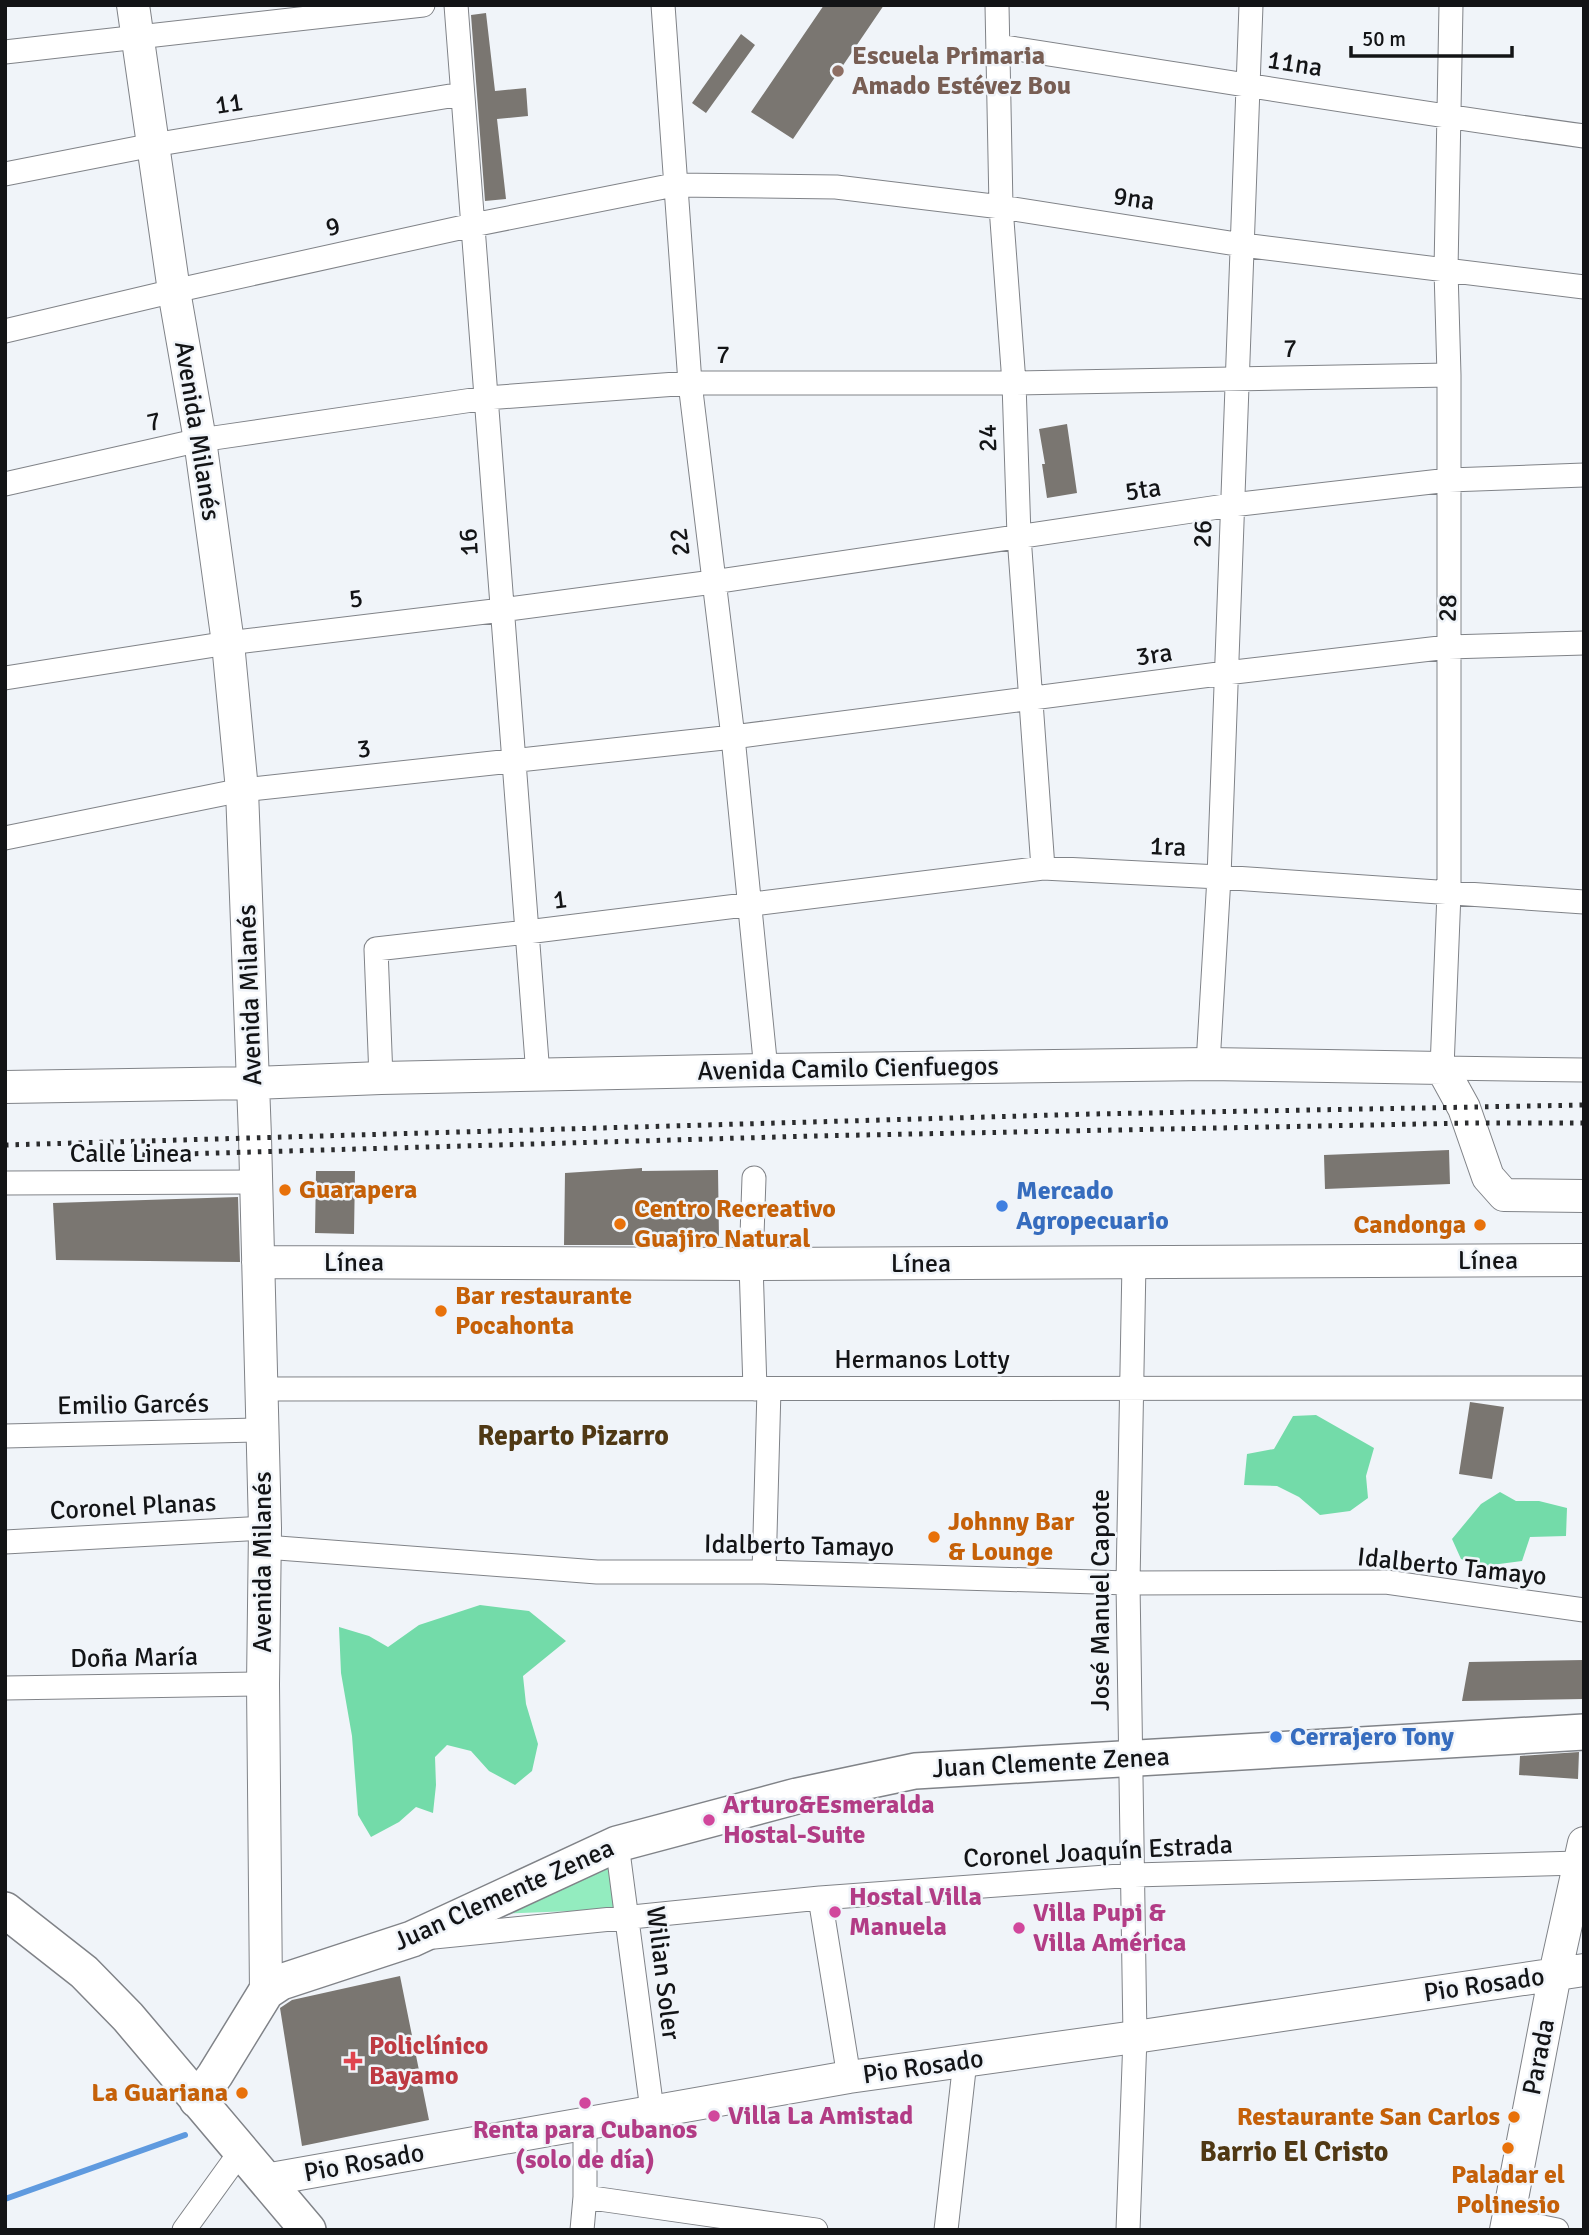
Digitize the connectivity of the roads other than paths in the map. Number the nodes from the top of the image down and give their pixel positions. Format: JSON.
{"nodes":[{"id":1,"x":133,"y":5,"type":"edge"},
{"id":2,"x":423,"y":5,"type":"edge"},
{"id":3,"x":456,"y":5,"type":"edge"},
{"id":4,"x":663,"y":5,"type":"edge"},
{"id":5,"x":997,"y":5,"type":"edge"},
{"id":6,"x":1251,"y":5,"type":"edge"},
{"id":7,"x":1451,"y":5,"type":"edge"},
{"id":8,"x":138,"y":38,"type":"junction"},
{"id":9,"x":998,"y":46,"type":"junction"},
{"id":10,"x":5,"y":52,"type":"edge"},
{"id":11,"x":1247,"y":84,"type":"junction"},
{"id":12,"x":462,"y":94,"type":"junction"},
{"id":13,"x":1450,"y":117,"type":"junction"},
{"id":14,"x":1584,"y":136,"type":"edge"},
{"id":15,"x":153,"y":145,"type":"junction"},
{"id":16,"x":5,"y":174,"type":"edge"},
{"id":17,"x":674,"y":185,"type":"junction"},
{"id":18,"x":1001,"y":207,"type":"junction"},
{"id":19,"x":472,"y":225,"type":"junction"},
{"id":20,"x":1243,"y":245,"type":"junction"},
{"id":21,"x":1446,"y":270,"type":"junction"},
{"id":22,"x":1584,"y":287,"type":"edge"},
{"id":23,"x":174,"y":291,"type":"junction"},
{"id":24,"x":5,"y":331,"type":"edge"},
{"id":25,"x":1449,"y":375,"type":"junction"},
{"id":26,"x":1238,"y":378,"type":"junction"},
{"id":27,"x":690,"y":383,"type":"junction"},
{"id":28,"x":1014,"y":383,"type":"junction"},
{"id":29,"x":486,"y":398,"type":"junction"},
{"id":30,"x":200,"y":440,"type":"junction"},
{"id":31,"x":1584,"y":475,"type":"edge"},
{"id":32,"x":1449,"y":480,"type":"junction"},
{"id":33,"x":5,"y":484,"type":"edge"},
{"id":34,"x":1232,"y":505,"type":"junction"},
{"id":35,"x":1020,"y":536,"type":"junction"},
{"id":36,"x":713,"y":582,"type":"junction"},
{"id":37,"x":502,"y":610,"type":"junction"},
{"id":38,"x":228,"y":643,"type":"junction"},
{"id":39,"x":1584,"y":643,"type":"edge"},
{"id":40,"x":1448,"y":647,"type":"junction"},
{"id":41,"x":1227,"y":673,"type":"junction"},
{"id":42,"x":5,"y":678,"type":"edge"},
{"id":43,"x":1031,"y":700,"type":"junction"},
{"id":44,"x":733,"y":737,"type":"junction"},
{"id":45,"x":514,"y":761,"type":"junction"},
{"id":46,"x":242,"y":790,"type":"junction"},
{"id":47,"x":5,"y":838,"type":"edge"},
{"id":48,"x":1044,"y":868,"type":"junction"},
{"id":49,"x":1219,"y":877,"type":"junction"},
{"id":50,"x":1449,"y":893,"type":"junction"},
{"id":51,"x":1584,"y":902,"type":"edge"},
{"id":52,"x":751,"y":904,"type":"junction"},
{"id":53,"x":527,"y":932,"type":"junction"},
{"id":54,"x":1208,"y":1064,"type":"junction"},
{"id":55,"x":1443,"y":1068,"type":"junction"},
{"id":56,"x":765,"y":1070,"type":"junction"},
{"id":57,"x":1584,"y":1070,"type":"edge"},
{"id":58,"x":538,"y":1075,"type":"junction"},
{"id":59,"x":380,"y":1078,"type":"junction"},
{"id":60,"x":253,"y":1083,"type":"junction"},
{"id":61,"x":5,"y":1087,"type":"edge"},
{"id":62,"x":754,"y":1178,"type":"dead end"},
{"id":63,"x":256,"y":1182,"type":"junction"},
{"id":64,"x":5,"y":1183,"type":"edge"},
{"id":65,"x":1584,"y":1196,"type":"edge"},
{"id":66,"x":1584,"y":1260,"type":"edge"},
{"id":67,"x":258,"y":1262,"type":"junction"},
{"id":68,"x":1134,"y":1263,"type":"junction"},
{"id":69,"x":751,"y":1264,"type":"junction"},
{"id":70,"x":1131,"y":1386,"type":"junction"},
{"id":71,"x":1584,"y":1388,"type":"edge"},
{"id":72,"x":260,"y":1389,"type":"junction"},
{"id":73,"x":762,"y":1389,"type":"junction"},
{"id":74,"x":261,"y":1430,"type":"junction"},
{"id":75,"x":5,"y":1436,"type":"edge"},
{"id":76,"x":265,"y":1537,"type":"junction"},
{"id":77,"x":5,"y":1542,"type":"edge"},
{"id":78,"x":764,"y":1572,"type":"junction"},
{"id":79,"x":1128,"y":1583,"type":"junction"},
{"id":80,"x":1584,"y":1610,"type":"edge"},
{"id":81,"x":263,"y":1685,"type":"junction"},
{"id":82,"x":5,"y":1688,"type":"edge"},
{"id":83,"x":1584,"y":1732,"type":"edge"},
{"id":84,"x":1130,"y":1758,"type":"junction"},
{"id":85,"x":617,"y":1844,"type":"junction"},
{"id":86,"x":1582,"y":1853,"type":"edge"},
{"id":87,"x":1134,"y":1875,"type":"junction"},
{"id":88,"x":820,"y":1898,"type":"junction"},
{"id":89,"x":5,"y":1910,"type":"edge"},
{"id":90,"x":628,"y":1917,"type":"junction"},
{"id":91,"x":412,"y":1939,"type":"junction"},
{"id":92,"x":1569,"y":1972,"type":"edge"},
{"id":93,"x":267,"y":1992,"type":"junction"},
{"id":94,"x":1135,"y":2037,"type":"junction"},
{"id":95,"x":965,"y":2061,"type":"junction"},
{"id":96,"x":849,"y":2077,"type":"junction"},
{"id":97,"x":197,"y":2100,"type":"junction"},
{"id":98,"x":653,"y":2110,"type":"junction"},
{"id":99,"x":585,"y":2125,"type":"junction"},
{"id":100,"x":241,"y":2151,"type":"junction"},
{"id":101,"x":265,"y":2180,"type":"junction"},
{"id":102,"x":585,"y":2197,"type":"junction"},
{"id":103,"x":1507,"y":2225,"type":"edge"},
{"id":104,"x":184,"y":2230,"type":"edge"},
{"id":105,"x":308,"y":2230,"type":"edge"},
{"id":106,"x":582,"y":2230,"type":"edge"},
{"id":107,"x":816,"y":2230,"type":"edge"},
{"id":108,"x":946,"y":2230,"type":"edge"},
{"id":109,"x":1128,"y":2230,"type":"edge"},
{"id":110,"x":1557,"y":2230,"type":"edge"}],
"edges":[{"from":1,"to":8,"type":"street","name":"Avenida Milanés"},
{"from":2,"to":8,"type":"street"},
{"from":3,"to":12,"type":"street","name":"16"},
{"from":4,"to":17,"type":"street","name":"22"},
{"from":5,"to":9,"type":"street","name":"24"},
{"from":6,"to":11,"type":"street","name":"26"},
{"from":7,"to":13,"type":"street","name":"28"},
{"from":8,"to":10,"type":"street"},
{"from":8,"to":15,"type":"street","name":"Avenida Milanés"},
{"from":9,"to":11,"type":"street","name":"11na"},
{"from":9,"to":18,"type":"street","name":"24"},
{"from":11,"to":13,"type":"street","name":"11na"},
{"from":11,"to":20,"type":"street","name":"26"},
{"from":12,"to":15,"type":"street","name":"11"},
{"from":12,"to":19,"type":"street","name":"16"},
{"from":13,"to":14,"type":"street","name":"11na"},
{"from":13,"to":21,"type":"street","name":"28"},
{"from":15,"to":16,"type":"street","name":"11"},
{"from":15,"to":23,"type":"street","name":"Avenida Milanés"},
{"from":17,"to":18,"type":"street","name":"9na"},
{"from":17,"to":19,"type":"street","name":"9"},
{"from":17,"to":27,"type":"street","name":"22"},
{"from":18,"to":20,"type":"street","name":"9na"},
{"from":18,"to":28,"type":"street","name":"24"},
{"from":19,"to":23,"type":"street","name":"9"},
{"from":19,"to":29,"type":"street","name":"16"},
{"from":20,"to":21,"type":"street","name":"9na"},
{"from":20,"to":26,"type":"street","name":"26"},
{"from":21,"to":22,"type":"street","name":"9na"},
{"from":21,"to":25,"type":"street","name":"28"},
{"from":23,"to":24,"type":"street","name":"9"},
{"from":23,"to":30,"type":"street","name":"Avenida Milanés"},
{"from":25,"to":26,"type":"street","name":"7"},
{"from":25,"to":32,"type":"street","name":"28"},
{"from":26,"to":28,"type":"street","name":"7"},
{"from":26,"to":34,"type":"street","name":"26"},
{"from":27,"to":28,"type":"street","name":"7"},
{"from":27,"to":29,"type":"street","name":"7"},
{"from":27,"to":36,"type":"street","name":"22"},
{"from":28,"to":35,"type":"street","name":"24"},
{"from":29,"to":30,"type":"street","name":"7"},
{"from":29,"to":37,"type":"street","name":"16"},
{"from":30,"to":33,"type":"street","name":"7"},
{"from":30,"to":38,"type":"street","name":"Avenida Milanés"},
{"from":31,"to":32,"type":"street","name":"5ta"},
{"from":32,"to":34,"type":"street","name":"5ta"},
{"from":32,"to":40,"type":"street","name":"28"},
{"from":34,"to":35,"type":"street","name":"5ta"},
{"from":34,"to":41,"type":"street","name":"26"},
{"from":35,"to":36,"type":"street","name":"5ta"},
{"from":35,"to":43,"type":"street","name":"24"},
{"from":36,"to":37,"type":"street","name":"5"},
{"from":36,"to":44,"type":"street","name":"22"},
{"from":37,"to":38,"type":"street","name":"5"},
{"from":37,"to":45,"type":"street","name":"16"},
{"from":38,"to":42,"type":"street","name":"5"},
{"from":38,"to":46,"type":"street","name":"Avenida Milanés"},
{"from":39,"to":40,"type":"street","name":"3ra"},
{"from":40,"to":41,"type":"street","name":"3ra"},
{"from":40,"to":50,"type":"street","name":"28"},
{"from":41,"to":43,"type":"street","name":"3ra"},
{"from":41,"to":49,"type":"street","name":"26"},
{"from":43,"to":44,"type":"street","name":"3ra"},
{"from":43,"to":48,"type":"street","name":"24"},
{"from":44,"to":45,"type":"street","name":"3"},
{"from":44,"to":52,"type":"street","name":"22"},
{"from":45,"to":46,"type":"street","name":"3"},
{"from":45,"to":53,"type":"street","name":"16"},
{"from":46,"to":47,"type":"street","name":"3"},
{"from":46,"to":60,"type":"street","name":"Avenida Milanés"},
{"from":48,"to":49,"type":"street","name":"1ra"},
{"from":48,"to":52,"type":"street","name":"1ra"},
{"from":49,"to":50,"type":"street","name":"1ra"},
{"from":49,"to":54,"type":"street","name":"26"},
{"from":50,"to":51,"type":"street","name":"1ra"},
{"from":50,"to":55,"type":"street","name":"28"},
{"from":52,"to":53,"type":"street","name":"1"},
{"from":52,"to":56,"type":"street","name":"22"},
{"from":53,"to":58,"type":"street","name":"16"},
{"from":53,"to":59,"type":"street","name":"1"},
{"from":54,"to":55,"type":"street","name":"Avenida Camilo Cienfuegos"},
{"from":54,"to":56,"type":"street","name":"Avenida Camilo Cienfuegos"},
{"from":55,"to":57,"type":"street"},
{"from":55,"to":65,"type":"street","name":"28"},
{"from":56,"to":58,"type":"street","name":"Avenida Camilo Cienfuegos"},
{"from":58,"to":59,"type":"street","name":"Avenida Camilo Cienfuegos"},
{"from":59,"to":60,"type":"street","name":"Avenida Camilo Cienfuegos"},
{"from":60,"to":61,"type":"street","name":"Avenida Camilo Cienfuegos"},
{"from":60,"to":63,"type":"street","name":"Avenida Milanés"},
{"from":62,"to":69,"type":"street"},
{"from":63,"to":64,"type":"street","name":"Calle Linea"},
{"from":63,"to":67,"type":"street","name":"Avenida Milanés"},
{"from":66,"to":68,"type":"street","name":"Línea"},
{"from":67,"to":69,"type":"street","name":"Línea"},
{"from":67,"to":72,"type":"street","name":"Avenida Milanés"},
{"from":68,"to":69,"type":"street","name":"Línea"},
{"from":68,"to":70,"type":"street","name":"José Manuel Capote"},
{"from":69,"to":73,"type":"street"},
{"from":70,"to":71,"type":"street","name":"Hermanos Lotty"},
{"from":70,"to":73,"type":"street","name":"Hermanos Lotty"},
{"from":70,"to":79,"type":"street","name":"José Manuel Capote"},
{"from":72,"to":73,"type":"street","name":"Hermanos Lotty"},
{"from":72,"to":74,"type":"street","name":"Avenida Milanés"},
{"from":73,"to":78,"type":"street"},
{"from":74,"to":75,"type":"street","name":"Emilio Garcés"},
{"from":74,"to":76,"type":"street","name":"Avenida Milanés"},
{"from":76,"to":77,"type":"street","name":"Coronel Planas"},
{"from":76,"to":78,"type":"street","name":"Idalberto Tamayo"},
{"from":76,"to":81,"type":"street","name":"Avenida Milanés"},
{"from":78,"to":79,"type":"street","name":"Idalberto Tamayo"},
{"from":79,"to":80,"type":"street","name":"Idalberto Tamayo"},
{"from":79,"to":84,"type":"street","name":"José Manuel Capote"},
{"from":81,"to":82,"type":"street","name":"Doña María"},
{"from":81,"to":93,"type":"street","name":"Avenida Milanés"},
{"from":83,"to":84,"type":"main road","name":"Juan Clemente Zenea"},
{"from":84,"to":85,"type":"main road","name":"Juan Clemente Zenea"},
{"from":84,"to":87,"type":"street","name":"José Manuel Capote"},
{"from":85,"to":90,"type":"street","name":"Wilian Soler"},
{"from":85,"to":91,"type":"main road","name":"Juan Clemente Zenea"},
{"from":86,"to":87,"type":"street","name":"Coronel Joaquín Estrada"},
{"from":86,"to":92,"type":"street","name":"Parada"},
{"from":87,"to":88,"type":"street","name":"Coronel Joaquín Estrada"},
{"from":87,"to":94,"type":"street","name":"José Manuel Capote"},
{"from":88,"to":90,"type":"street","name":"Coronel Joaquín Estrada"},
{"from":88,"to":96,"type":"street"},
{"from":89,"to":97,"type":"main road"},
{"from":90,"to":91,"type":"street","name":"Coronel Joaquín Estrada"},
{"from":90,"to":98,"type":"street","name":"Wilian Soler"},
{"from":91,"to":93,"type":"main road","name":"Juan Clemente Zenea"},
{"from":92,"to":94,"type":"street","name":"Pio Rosado"},
{"from":92,"to":103,"type":"street","name":"Parada"},
{"from":93,"to":97,"type":"main road"},
{"from":94,"to":95,"type":"street","name":"Pio Rosado"},
{"from":94,"to":109,"type":"street","name":"José Manuel Capote"},
{"from":95,"to":96,"type":"street","name":"Pio Rosado"},
{"from":95,"to":108,"type":"street"},
{"from":96,"to":98,"type":"street","name":"Pio Rosado"},
{"from":97,"to":100,"type":"main road"},
{"from":98,"to":99,"type":"street","name":"Pio Rosado"},
{"from":99,"to":101,"type":"street","name":"Pio Rosado"},
{"from":99,"to":102,"type":"street"},
{"from":100,"to":101,"type":"main road"},
{"from":100,"to":104,"type":"street"},
{"from":101,"to":105,"type":"main road"},
{"from":102,"to":106,"type":"street"},
{"from":102,"to":107,"type":"street"},
{"from":103,"to":110,"type":"street"}]}
